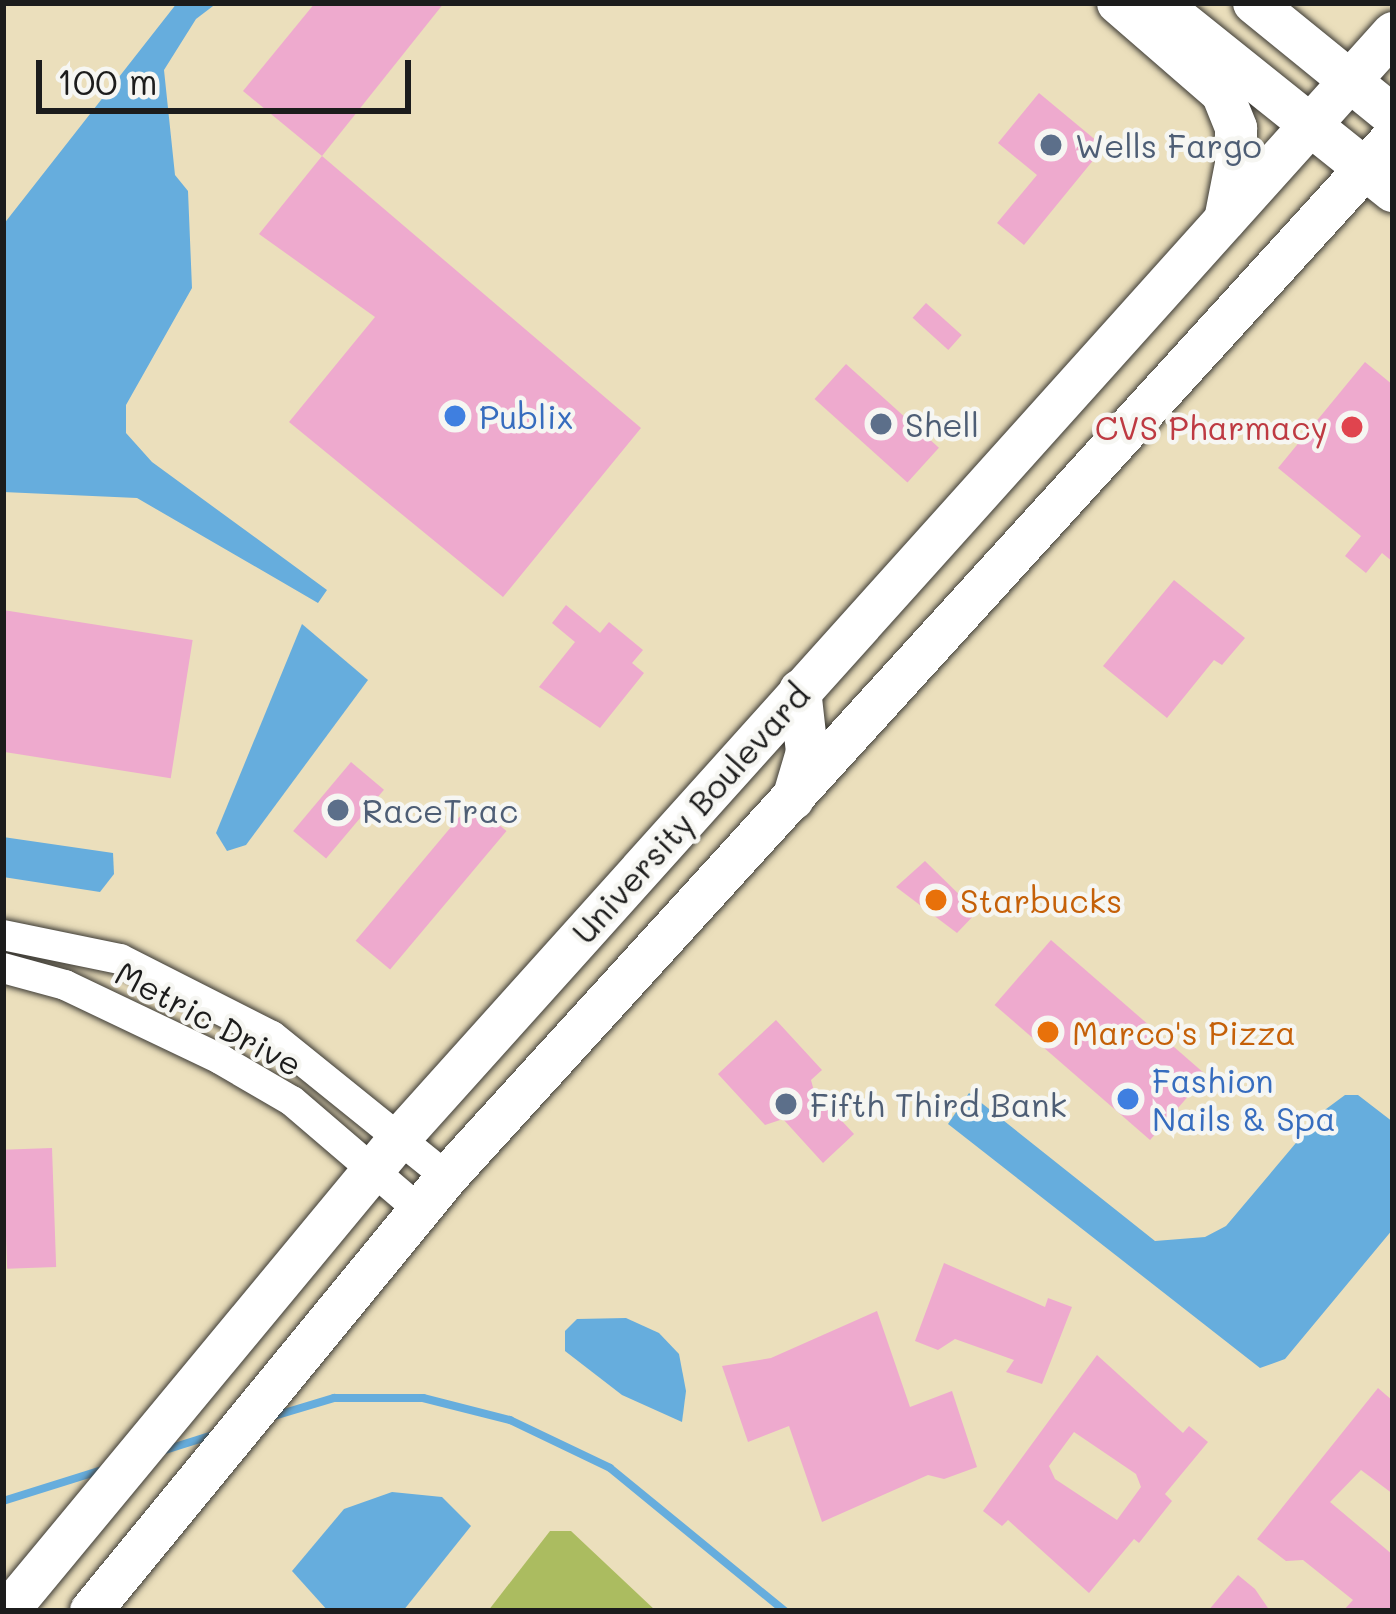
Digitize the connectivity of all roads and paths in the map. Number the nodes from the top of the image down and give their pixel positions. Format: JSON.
{"nodes":[{"id":1,"x":1118,"y":3,"type":"edge"},
{"id":2,"x":1158,"y":3,"type":"edge"},
{"id":3,"x":1254,"y":3,"type":"edge"},
{"id":4,"x":1393,"y":33,"type":"edge"},
{"id":5,"x":1351,"y":80,"type":"junction"},
{"id":6,"x":1393,"y":116,"type":"edge"},
{"id":7,"x":1310,"y":127,"type":"junction"},
{"id":8,"x":1384,"y":166,"type":"edge"},
{"id":9,"x":1224,"y":222,"type":"junction"},
{"id":10,"x":800,"y":690,"type":"junction"},
{"id":11,"x":791,"y":806,"type":"junction"},
{"id":12,"x":3,"y":935,"type":"edge"},
{"id":13,"x":120,"y":959,"type":"junction"},
{"id":14,"x":3,"y":968,"type":"edge"},
{"id":15,"x":105,"y":1002,"type":"junction"},
{"id":16,"x":386,"y":1155,"type":"junction"},
{"id":17,"x":447,"y":1177,"type":"junction"},
{"id":18,"x":418,"y":1210,"type":"junction"},
{"id":19,"x":8,"y":1611,"type":"edge"},
{"id":20,"x":91,"y":1611,"type":"edge"}],
"edges":[{"from":1,"to":9,"type":"street"},
{"from":2,"to":7,"type":"street"},
{"from":3,"to":5,"type":"street"},
{"from":4,"to":5,"type":"street","name":"University Boulevard"},
{"from":5,"to":6,"type":"street"},
{"from":5,"to":7,"type":"street","name":"University Boulevard"},
{"from":7,"to":8,"type":"street"},
{"from":7,"to":9,"type":"street","name":"University Boulevard"},
{"from":8,"to":11,"type":"street","name":"University Boulevard"},
{"from":9,"to":10,"type":"street","name":"University Boulevard"},
{"from":10,"to":11,"type":"street"},
{"from":10,"to":16,"type":"street","name":"University Boulevard"},
{"from":11,"to":17,"type":"street","name":"University Boulevard"},
{"from":12,"to":13,"type":"street","name":"Metric Drive"},
{"from":13,"to":15,"type":"street"},
{"from":13,"to":16,"type":"street","name":"Metric Drive"},
{"from":14,"to":15,"type":"street","name":"Metric Drive"},
{"from":15,"to":16,"type":"street","name":"Metric Drive"},
{"from":16,"to":17,"type":"street","name":"Metric Drive"},
{"from":16,"to":18,"type":"street","name":"Metric Drive"},
{"from":16,"to":19,"type":"street","name":"University Boulevard"},
{"from":17,"to":18,"type":"street","name":"University Boulevard"},
{"from":18,"to":20,"type":"street","name":"University Boulevard"}]}
